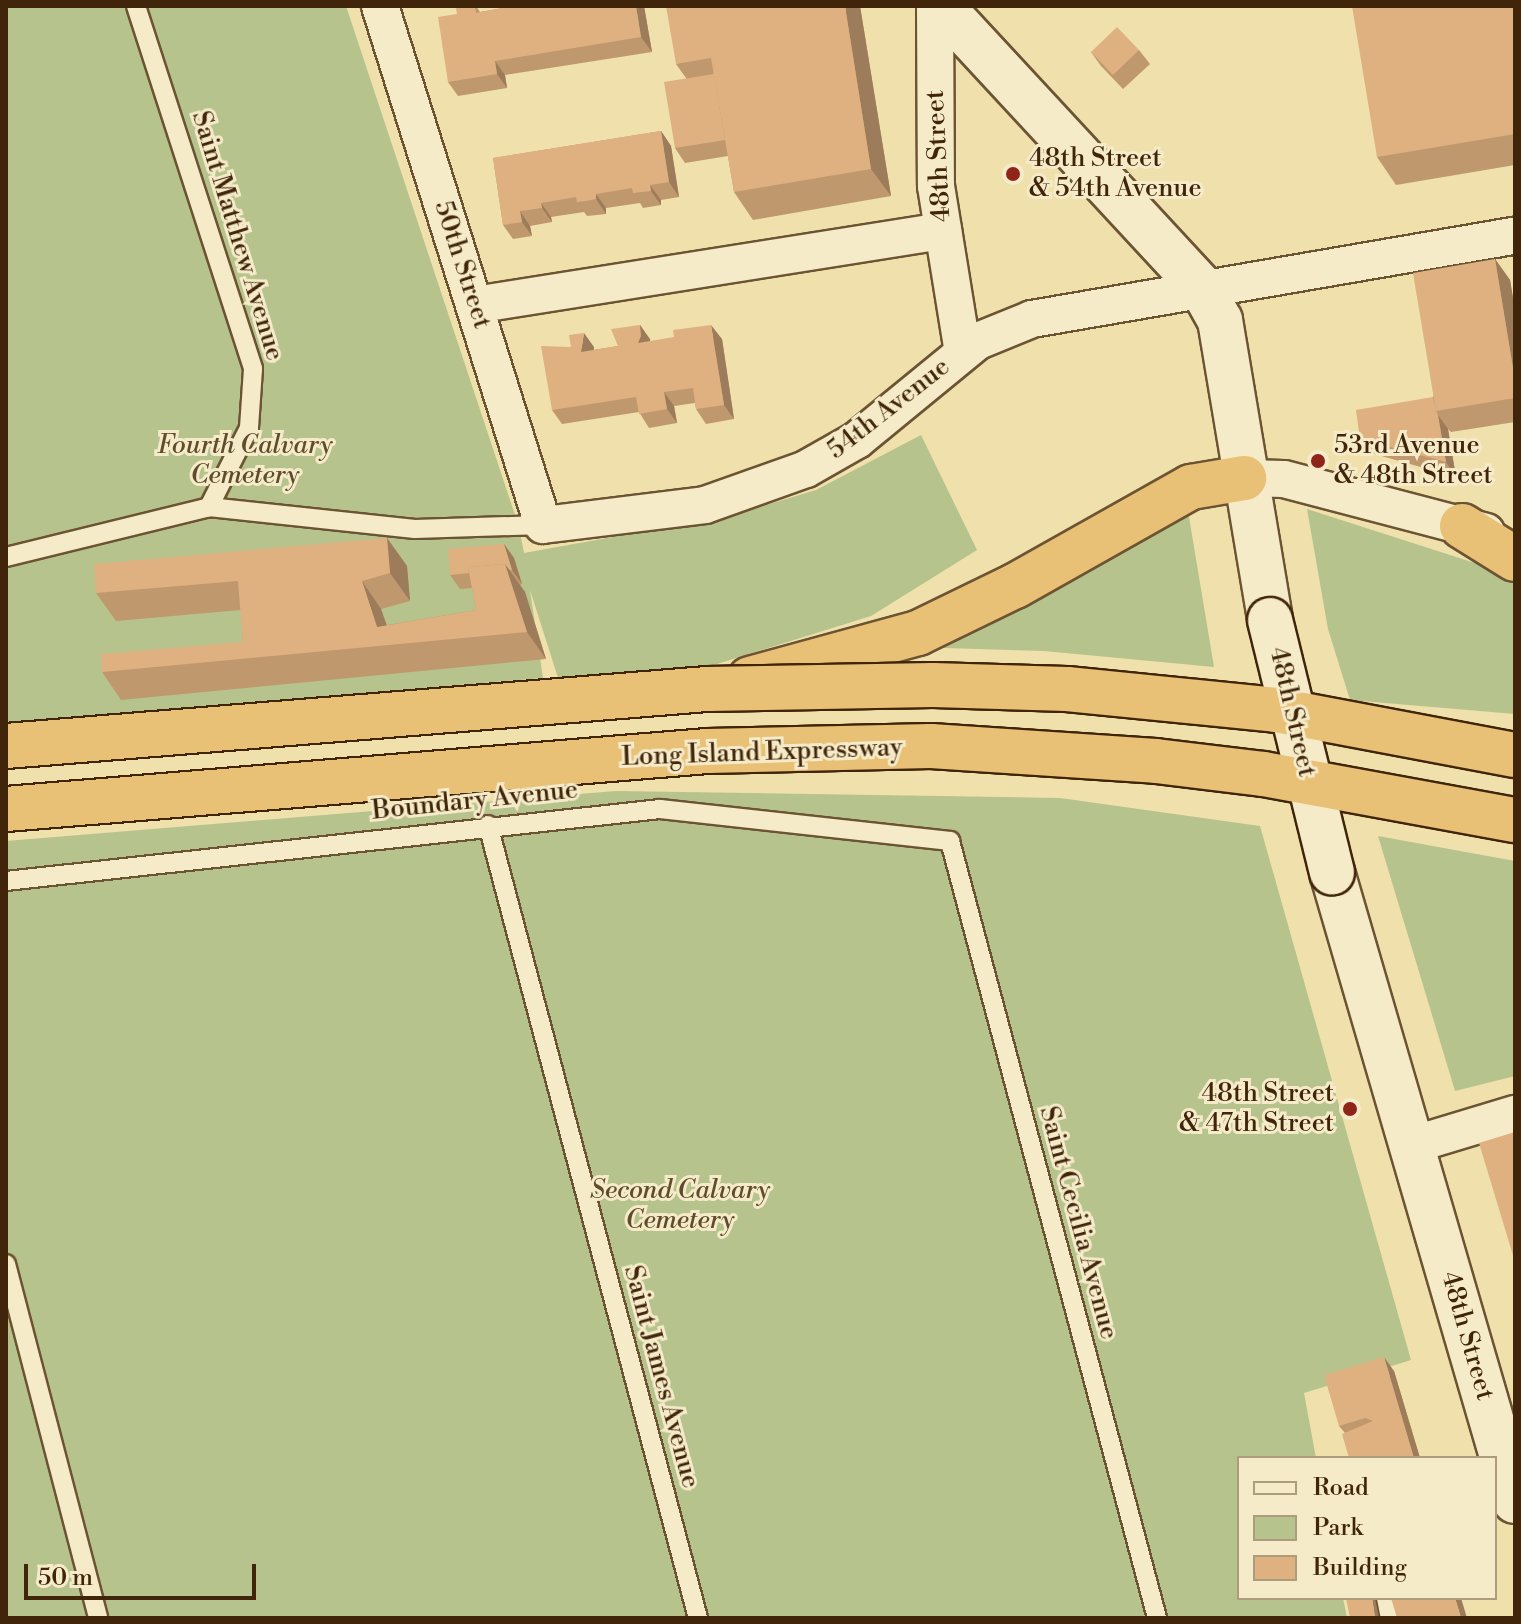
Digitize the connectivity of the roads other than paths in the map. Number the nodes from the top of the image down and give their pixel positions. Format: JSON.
{"nodes":[{"id":1,"x":136,"y":6,"type":"edge"},
{"id":2,"x":380,"y":6,"type":"edge"},
{"id":3,"x":935,"y":6,"type":"edge"},
{"id":4,"x":941,"y":6,"type":"edge"},
{"id":5,"x":943,"y":231,"type":"junction"},
{"id":6,"x":1515,"y":236,"type":"edge"},
{"id":7,"x":1202,"y":288,"type":"junction"},
{"id":8,"x":475,"y":305,"type":"junction"},
{"id":9,"x":963,"y":352,"type":"junction"},
{"id":10,"x":1244,"y":478,"type":"junction"},
{"id":11,"x":209,"y":507,"type":"junction"},
{"id":12,"x":543,"y":525,"type":"junction"},
{"id":13,"x":1462,"y":526,"type":"junction"},
{"id":14,"x":1515,"y":540,"type":"edge"},
{"id":15,"x":6,"y":557,"type":"edge"},
{"id":16,"x":1515,"y":559,"type":"edge"},
{"id":17,"x":603,"y":715,"type":"junction"},
{"id":18,"x":1515,"y":742,"type":"edge"},
{"id":19,"x":6,"y":746,"type":"edge"},
{"id":20,"x":1388,"y":747,"type":"junction"},
{"id":21,"x":1515,"y":756,"type":"edge"},
{"id":22,"x":6,"y":765,"type":"edge"},
{"id":23,"x":6,"y":791,"type":"edge"},
{"id":24,"x":6,"y":809,"type":"edge"},
{"id":25,"x":1515,"y":820,"type":"edge"},
{"id":26,"x":488,"y":825,"type":"junction"},
{"id":27,"x":1515,"y":827,"type":"edge"},
{"id":28,"x":950,"y":841,"type":"joint"},
{"id":29,"x":6,"y":881,"type":"edge"},
{"id":30,"x":1515,"y":1114,"type":"edge"},
{"id":31,"x":1412,"y":1145,"type":"junction"},
{"id":32,"x":6,"y":1264,"type":"edge"},
{"id":33,"x":1515,"y":1501,"type":"edge"},
{"id":34,"x":98,"y":1618,"type":"edge"},
{"id":35,"x":698,"y":1618,"type":"edge"},
{"id":36,"x":1157,"y":1618,"type":"edge"}],
"edges":[{"from":1,"to":11,"type":"lane","name":"Saint Matthew Avenue"},
{"from":2,"to":8,"type":"street","name":"50th Street"},
{"from":3,"to":5,"type":"street","name":"48th Street"},
{"from":4,"to":7,"type":"street","name":"48th Street"},
{"from":5,"to":8,"type":"street"},
{"from":5,"to":9,"type":"street","name":"48th Street"},
{"from":6,"to":7,"type":"street","name":"54th Avenue"},
{"from":7,"to":9,"type":"street","name":"54th Avenue"},
{"from":7,"to":10,"type":"street","name":"48th Street"},
{"from":8,"to":12,"type":"street","name":"50th Street"},
{"from":9,"to":12,"type":"street","name":"54th Avenue"},
{"from":10,"to":13,"type":"street"},
{"from":10,"to":17,"type":"highway"},
{"from":10,"to":31,"type":"street","name":"48th Street","bridge":true},
{"from":11,"to":12,"type":"lane","name":"54th Avenue"},
{"from":11,"to":15,"type":"lane"},
{"from":13,"to":14,"type":"street"},
{"from":13,"to":16,"type":"highway"},
{"from":17,"to":20,"type":"highway"},
{"from":17,"to":22,"type":"highway"},
{"from":18,"to":20,"type":"highway"},
{"from":19,"to":21,"type":"highway","bridge":true},
{"from":20,"to":21,"type":"highway"},
{"from":23,"to":27,"type":"highway"},
{"from":24,"to":25,"type":"highway","name":"Long Island Expressway","bridge":true},
{"from":26,"to":28,"type":"lane","name":"Boundary Avenue"},
{"from":26,"to":29,"type":"lane","name":"Boundary Avenue"},
{"from":26,"to":35,"type":"lane","name":"Saint James Avenue"},
{"from":28,"to":36,"type":"lane","name":"Saint Cecilia Avenue"},
{"from":30,"to":31,"type":"street"},
{"from":31,"to":33,"type":"street","name":"48th Street"},
{"from":32,"to":34,"type":"lane"}]}
